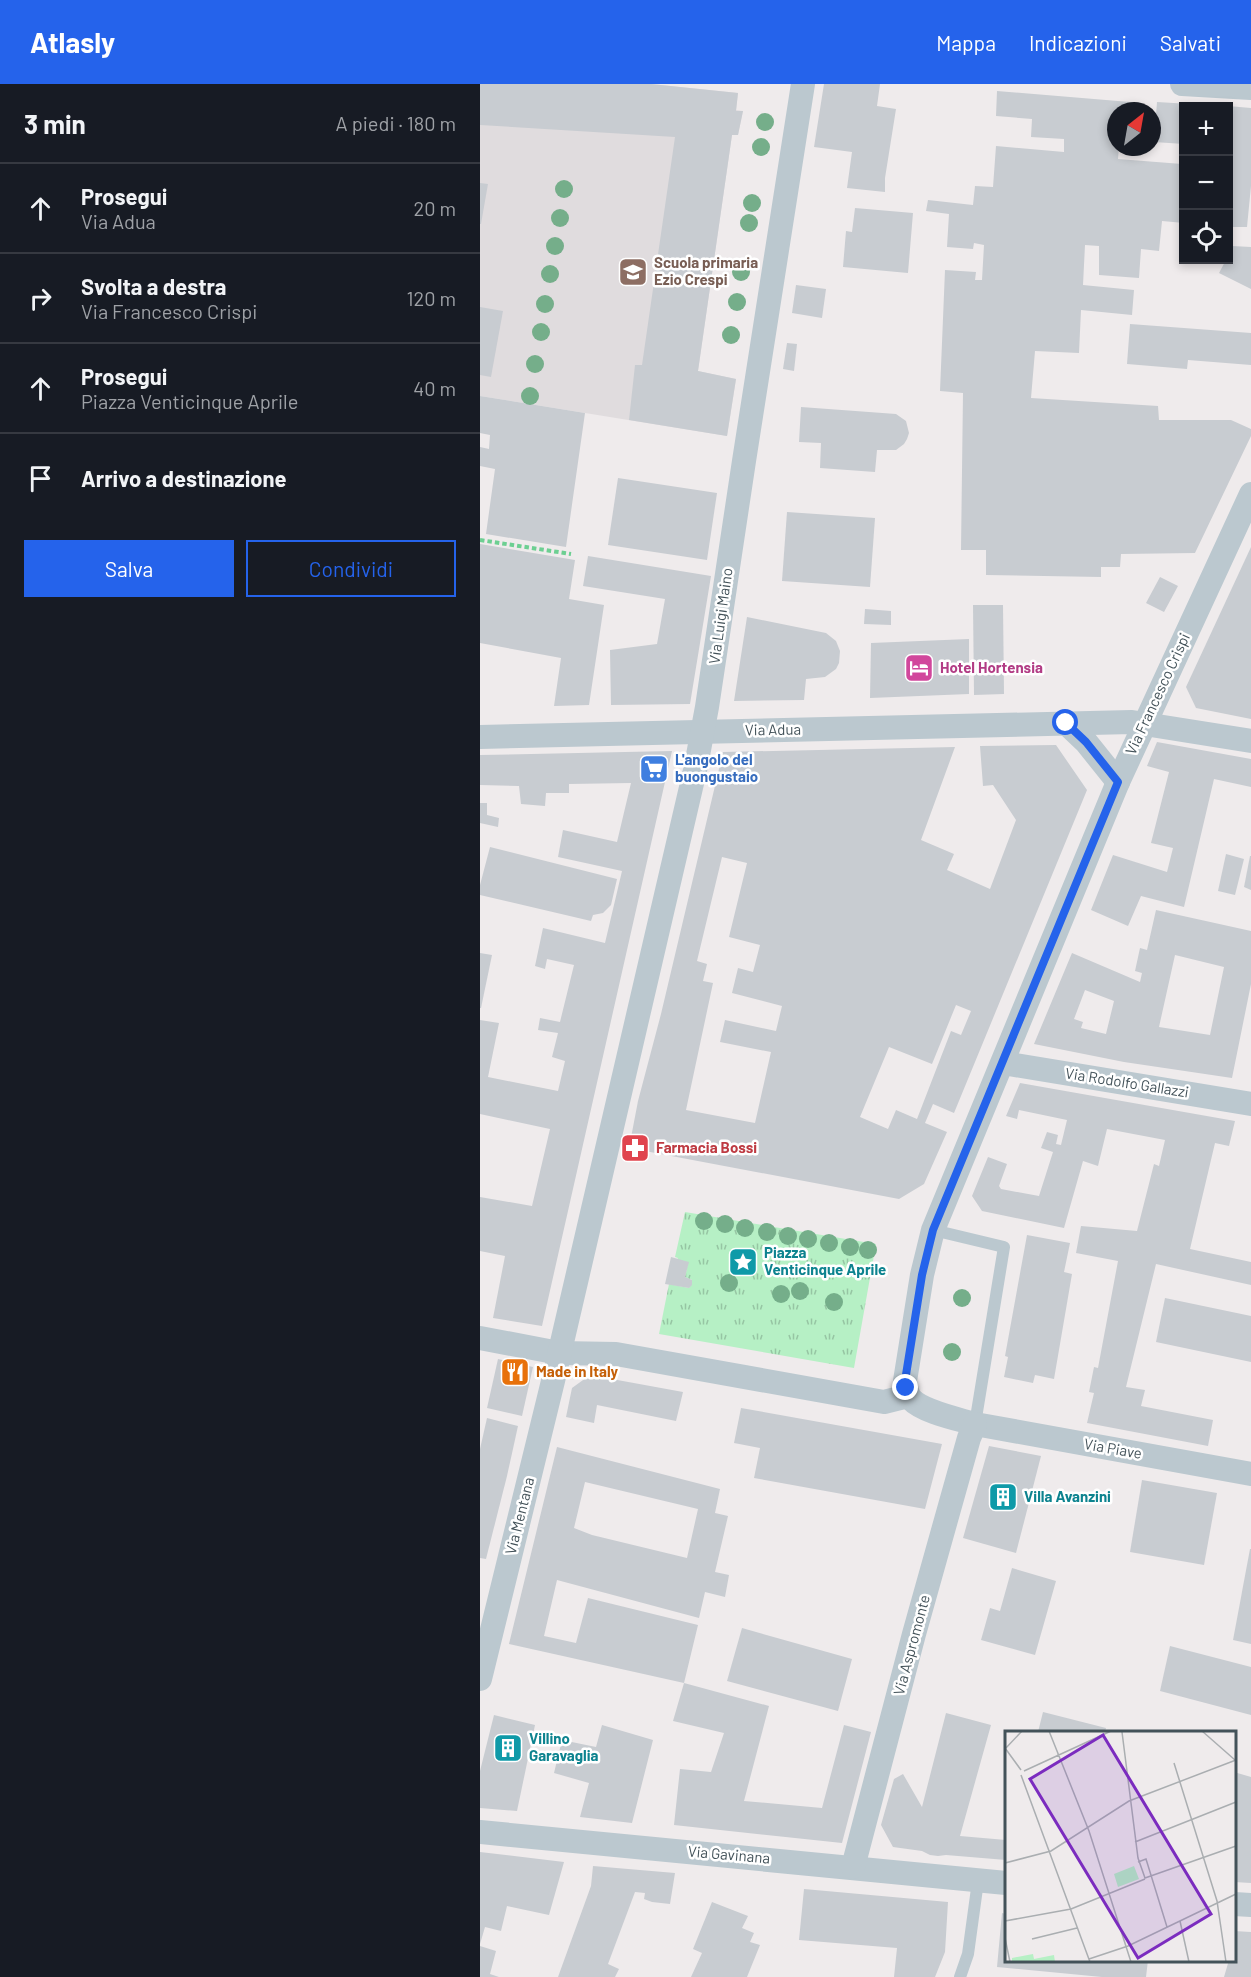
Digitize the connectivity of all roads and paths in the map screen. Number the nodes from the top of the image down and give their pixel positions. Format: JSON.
{"nodes":[{"id":1,"x":803,"y":84,"type":"edge"},
{"id":2,"x":1182,"y":84,"type":"edge"},
{"id":3,"x":1251,"y":88,"type":"edge"},
{"id":4,"x":1251,"y":494,"type":"edge"},
{"id":5,"x":480,"y":540,"type":"edge"},
{"id":6,"x":571,"y":554,"type":"dead end"},
{"id":7,"x":1144,"y":722,"type":"junction"},
{"id":8,"x":1066,"y":723,"type":"junction"},
{"id":9,"x":702,"y":732,"type":"junction"},
{"id":10,"x":480,"y":737,"type":"edge"},
{"id":11,"x":1251,"y":741,"type":"edge"},
{"id":12,"x":1118,"y":782,"type":"junction"},
{"id":13,"x":1003,"y":1063,"type":"junction"},
{"id":14,"x":1251,"y":1104,"type":"edge"},
{"id":15,"x":933,"y":1230,"type":"junction"},
{"id":16,"x":480,"y":1338,"type":"edge"},
{"id":17,"x":559,"y":1353,"type":"junction"},
{"id":18,"x":908,"y":1396,"type":"junction"},
{"id":19,"x":975,"y":1425,"type":"junction"},
{"id":20,"x":1251,"y":1474,"type":"edge"},
{"id":21,"x":480,"y":1679,"type":"edge"},
{"id":22,"x":480,"y":1832,"type":"edge"},
{"id":23,"x":853,"y":1867,"type":"junction"},
{"id":24,"x":978,"y":1881,"type":"junction"},
{"id":25,"x":1005,"y":1883,"type":"edge"},
{"id":26,"x":1236,"y":1904,"type":"edge"},
{"id":27,"x":1251,"y":1905,"type":"edge"},
{"id":28,"x":960,"y":1977,"type":"edge"}],
"edges":[{"from":1,"to":9,"type":"street","name":"Via Luigi Maino"},
{"from":2,"to":3,"type":"street"},
{"from":4,"to":7,"type":"street","name":"Via Francesco Crispi"},
{"from":5,"to":6,"type":"path"},
{"from":7,"to":8,"type":"street","name":"Via Adua"},
{"from":7,"to":11,"type":"street","name":"Via Adua"},
{"from":7,"to":12,"type":"street","name":"Via Francesco Crispi"},
{"from":8,"to":9,"type":"street","name":"Via Adua"},
{"from":8,"to":12,"type":"street"},
{"from":9,"to":10,"type":"street","name":"Via Adua"},
{"from":9,"to":17,"type":"street","name":"Via Luigi Maino"},
{"from":12,"to":13,"type":"street","name":"Via Francesco Crispi"},
{"from":13,"to":14,"type":"street","name":"Via Rodolfo Gallazzi"},
{"from":13,"to":15,"type":"street","name":"Via Francesco Crispi"},
{"from":15,"to":18,"type":"street"},
{"from":15,"to":19,"type":"lane"},
{"from":16,"to":17,"type":"street"},
{"from":17,"to":18,"type":"street"},
{"from":17,"to":21,"type":"street","name":"Via Mentana"},
{"from":18,"to":19,"type":"street"},
{"from":19,"to":20,"type":"street","name":"Via Piave"},
{"from":19,"to":23,"type":"street","name":"Via Aspromonte"},
{"from":22,"to":23,"type":"street","name":"Via Gavinana"},
{"from":23,"to":24,"type":"street","name":"Via Gavinana"},
{"from":24,"to":25,"type":"street","name":"Via Gavinana"},
{"from":24,"to":28,"type":"lane"},
{"from":26,"to":27,"type":"street"}]}
